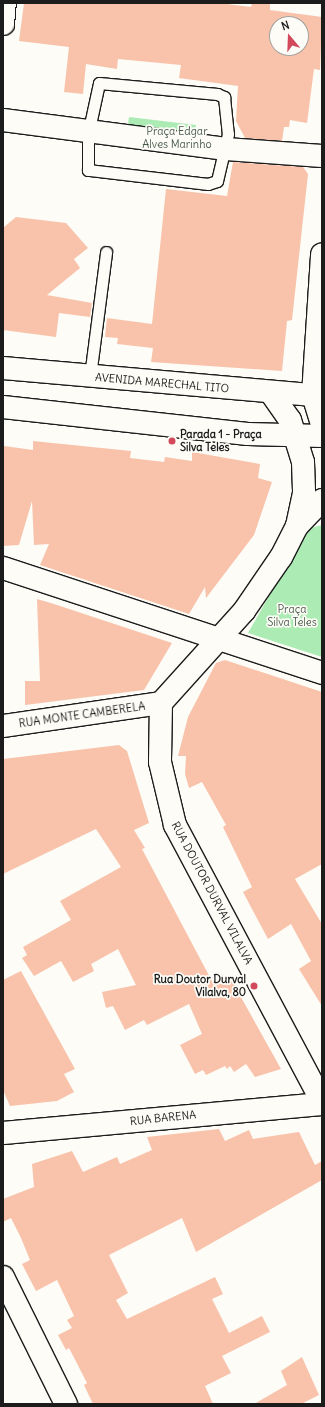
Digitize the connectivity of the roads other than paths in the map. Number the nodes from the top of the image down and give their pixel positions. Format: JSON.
{"nodes":[{"id":1,"x":6,"y":3,"type":"edge"},
{"id":2,"x":3,"y":24,"type":"edge"},
{"id":3,"x":3,"y":120,"type":"edge"},
{"id":4,"x":89,"y":130,"type":"junction"},
{"id":5,"x":226,"y":149,"type":"junction"},
{"id":6,"x":322,"y":156,"type":"edge"},
{"id":7,"x":106,"y":252,"type":"dead end"},
{"id":8,"x":322,"y":254,"type":"edge"},
{"id":9,"x":3,"y":368,"type":"edge"},
{"id":10,"x":90,"y":376,"type":"junction"},
{"id":11,"x":271,"y":393,"type":"junction"},
{"id":12,"x":317,"y":396,"type":"edge"},
{"id":13,"x":3,"y":407,"type":"edge"},
{"id":14,"x":322,"y":425,"type":"edge"},
{"id":15,"x":297,"y":436,"type":"junction"},
{"id":16,"x":322,"y":436,"type":"edge"},
{"id":17,"x":322,"y":500,"type":"edge"},
{"id":18,"x":297,"y":526,"type":"junction"},
{"id":19,"x":3,"y":568,"type":"edge"},
{"id":20,"x":219,"y":641,"type":"junction"},
{"id":21,"x":322,"y":673,"type":"edge"},
{"id":22,"x":161,"y":703,"type":"junction"},
{"id":23,"x":3,"y":726,"type":"edge"},
{"id":24,"x":322,"y":1102,"type":"edge"},
{"id":25,"x":3,"y":1134,"type":"edge"},
{"id":26,"x":3,"y":1277,"type":"edge"},
{"id":27,"x":66,"y":1404,"type":"edge"}],
"edges":[{"from":1,"to":2,"type":"main road"},
{"from":3,"to":4,"type":"main road"},
{"from":4,"to":5,"type":"main road"},
{"from":4,"to":5,"type":"lane"},
{"from":4,"to":5,"type":"lane"},
{"from":5,"to":6,"type":"main road"},
{"from":7,"to":10,"type":"lane"},
{"from":8,"to":12,"type":"main road"},
{"from":9,"to":10,"type":"main road","name":"AVENIDA MARECHAL TITO"},
{"from":10,"to":11,"type":"main road","name":"AVENIDA MARECHAL TITO"},
{"from":11,"to":12,"type":"main road","name":"AVENIDA MARECHAL TITO"},
{"from":11,"to":15,"type":"main road"},
{"from":12,"to":14,"type":"main road"},
{"from":13,"to":15,"type":"main road"},
{"from":15,"to":16,"type":"main road"},
{"from":15,"to":18,"type":"main road"},
{"from":17,"to":18,"type":"main road"},
{"from":18,"to":20,"type":"main road"},
{"from":19,"to":20,"type":"main road"},
{"from":20,"to":21,"type":"main road"},
{"from":20,"to":22,"type":"main road"},
{"from":22,"to":23,"type":"main road","name":"RUA MONTE CAMBERELA"},
{"from":22,"to":24,"type":"main road","name":"RUA DOUTOR DURVAL VILALVA"},
{"from":24,"to":25,"type":"main road","name":"RUA BARENA"},
{"from":26,"to":27,"type":"main road"}]}
